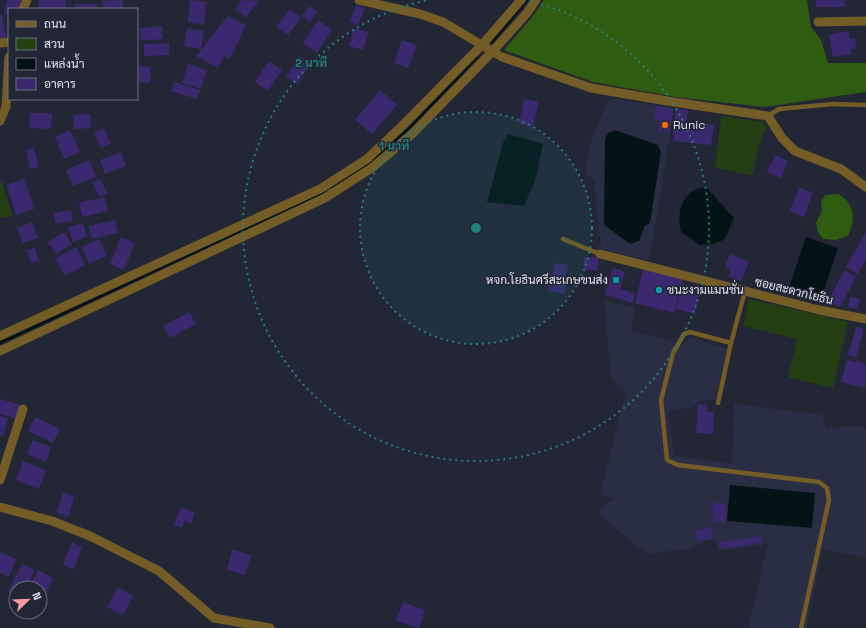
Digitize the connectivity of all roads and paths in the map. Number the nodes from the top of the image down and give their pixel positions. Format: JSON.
{"nodes":[{"id":1,"x":359,"y":0,"type":"edge"},
{"id":2,"x":521,"y":0,"type":"edge"},
{"id":3,"x":536,"y":0,"type":"edge"},
{"id":4,"x":818,"y":22,"type":"dead end"},
{"id":5,"x":866,"y":22,"type":"edge"},
{"id":6,"x":482,"y":44,"type":"junction"},
{"id":7,"x":492,"y":52,"type":"junction"},
{"id":8,"x":8,"y":74,"type":"edge"},
{"id":9,"x":866,"y":105,"type":"edge"},
{"id":10,"x":768,"y":116,"type":"junction"},
{"id":11,"x":0,"y":121,"type":"edge"},
{"id":12,"x":866,"y":187,"type":"edge"},
{"id":13,"x":562,"y":239,"type":"dead end"},
{"id":14,"x":600,"y":254,"type":"joint"},
{"id":15,"x":746,"y":291,"type":"junction"},
{"id":16,"x":866,"y":319,"type":"edge"},
{"id":17,"x":0,"y":336,"type":"edge"},
{"id":18,"x":731,"y":343,"type":"junction"},
{"id":19,"x":0,"y":351,"type":"edge"},
{"id":20,"x":718,"y":403,"type":"dead end"},
{"id":21,"x":23,"y":409,"type":"dead end"},
{"id":22,"x":0,"y":448,"type":"edge"},
{"id":23,"x":10,"y":450,"type":"junction"},
{"id":24,"x":0,"y":480,"type":"edge"},
{"id":25,"x":0,"y":507,"type":"edge"},
{"id":26,"x":270,"y":628,"type":"edge"},
{"id":27,"x":801,"y":628,"type":"edge"}],
"edges":[{"from":1,"to":6,"type":"street"},
{"from":2,"to":6,"type":"street"},
{"from":3,"to":7,"type":"street"},
{"from":4,"to":5,"type":"street"},
{"from":6,"to":7,"type":"street"},
{"from":6,"to":17,"type":"street"},
{"from":7,"to":10,"type":"street"},
{"from":7,"to":19,"type":"street"},
{"from":8,"to":11,"type":"street"},
{"from":9,"to":10,"type":"lane"},
{"from":10,"to":12,"type":"street"},
{"from":13,"to":14,"type":"lane"},
{"from":14,"to":15,"type":"street","name":"ซอยสะดวกโยธิน"},
{"from":15,"to":16,"type":"street","name":"ซอยสะดวกโยธิน"},
{"from":15,"to":18,"type":"lane"},
{"from":18,"to":20,"type":"lane"},
{"from":18,"to":27,"type":"lane"},
{"from":21,"to":23,"type":"street"},
{"from":22,"to":23,"type":"street"},
{"from":23,"to":24,"type":"street"},
{"from":25,"to":26,"type":"street"}]}
